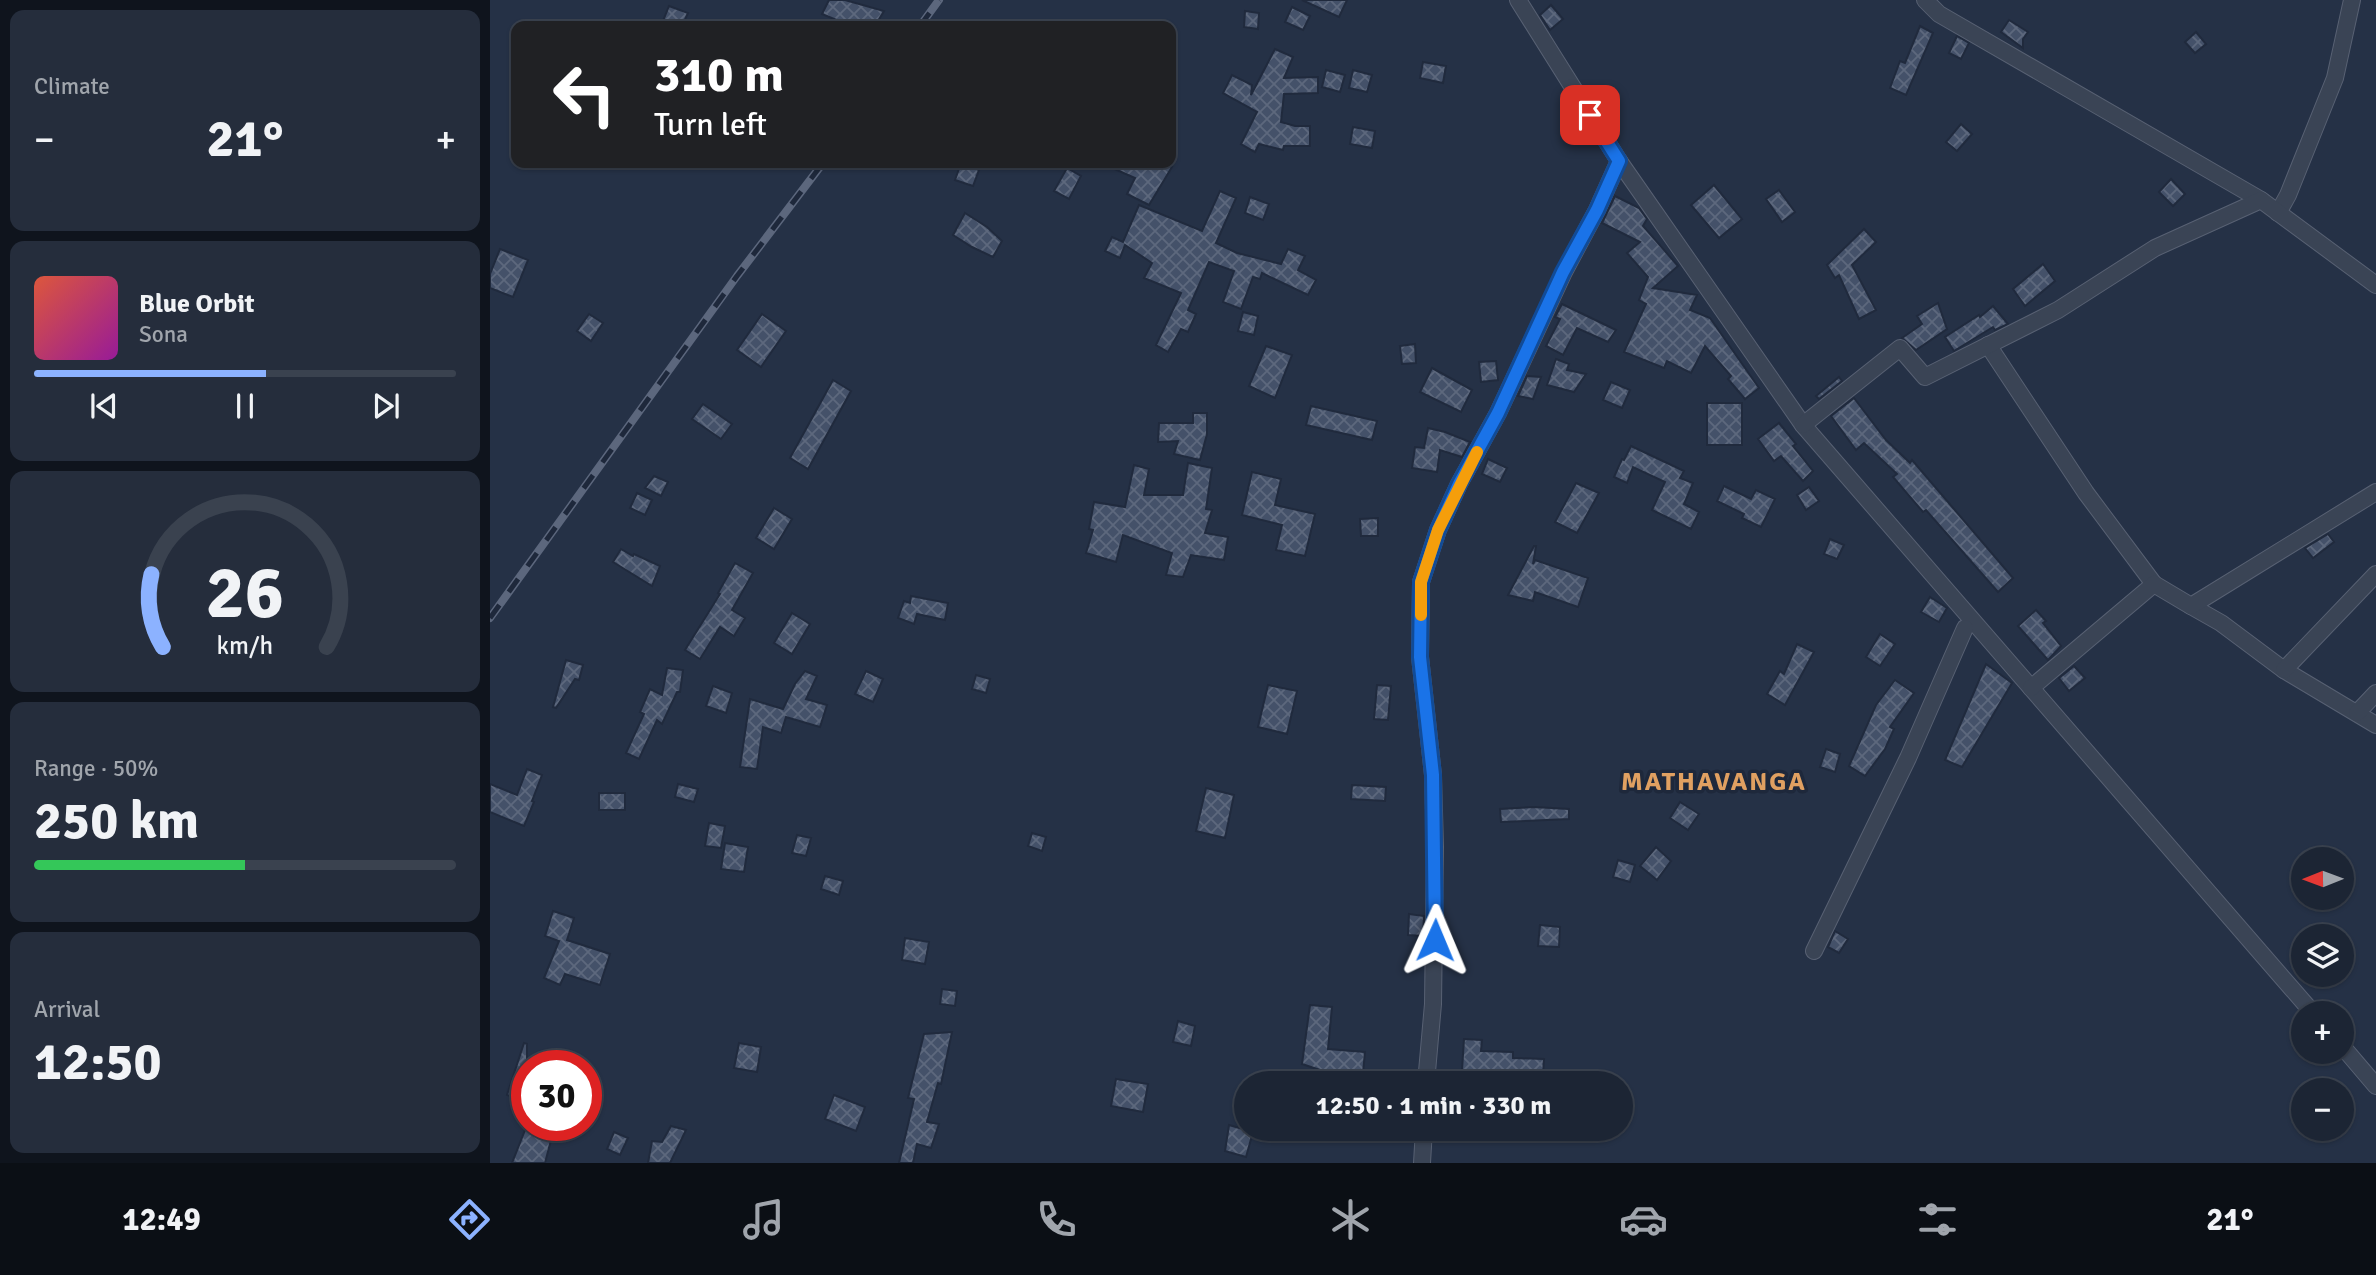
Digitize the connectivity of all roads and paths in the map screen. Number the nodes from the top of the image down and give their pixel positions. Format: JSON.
{"nodes":[{"id":1,"x":1518,"y":0,"type":"edge"},
{"id":2,"x":1925,"y":0,"type":"edge"},
{"id":3,"x":2352,"y":0,"type":"edge"},
{"id":4,"x":1619,"y":161,"type":"junction"},
{"id":5,"x":2261,"y":200,"type":"junction"},
{"id":6,"x":2278,"y":213,"type":"junction"},
{"id":7,"x":2376,"y":285,"type":"edge"},
{"id":8,"x":1989,"y":345,"type":"junction"},
{"id":9,"x":1802,"y":425,"type":"junction"},
{"id":10,"x":2376,"y":492,"type":"edge"},
{"id":11,"x":2376,"y":573,"type":"edge"},
{"id":12,"x":2154,"y":584,"type":"junction"},
{"id":13,"x":2363,"y":586,"type":"junction"},
{"id":14,"x":2376,"y":597,"type":"edge"},
{"id":15,"x":2191,"y":606,"type":"junction"},
{"id":16,"x":1965,"y":628,"type":"dead end"},
{"id":17,"x":2284,"y":670,"type":"junction"},
{"id":18,"x":2031,"y":688,"type":"junction"},
{"id":19,"x":2376,"y":694,"type":"edge"},
{"id":20,"x":2357,"y":713,"type":"junction"},
{"id":21,"x":2376,"y":725,"type":"edge"},
{"id":22,"x":1814,"y":951,"type":"dead end"},
{"id":23,"x":2303,"y":1001,"type":"edge"},
{"id":24,"x":2354,"y":1060,"type":"edge"},
{"id":25,"x":1427,"y":1071,"type":"edge"},
{"id":26,"x":2376,"y":1086,"type":"edge"},
{"id":27,"x":1423,"y":1141,"type":"edge"},
{"id":28,"x":1422,"y":1163,"type":"edge"}],
"edges":[{"from":1,"to":4,"type":"street"},
{"from":2,"to":5,"type":"street"},
{"from":3,"to":6,"type":"street"},
{"from":4,"to":9,"type":"street"},
{"from":4,"to":25,"type":"street"},
{"from":5,"to":6,"type":"street"},
{"from":5,"to":8,"type":"street"},
{"from":6,"to":7,"type":"street"},
{"from":8,"to":9,"type":"street"},
{"from":8,"to":12,"type":"street"},
{"from":9,"to":18,"type":"street"},
{"from":10,"to":15,"type":"street"},
{"from":11,"to":13,"type":"street"},
{"from":12,"to":15,"type":"street"},
{"from":12,"to":18,"type":"street"},
{"from":13,"to":14,"type":"street"},
{"from":13,"to":17,"type":"street"},
{"from":15,"to":17,"type":"street"},
{"from":16,"to":22,"type":"street"},
{"from":17,"to":20,"type":"street"},
{"from":18,"to":23,"type":"street"},
{"from":19,"to":20,"type":"street"},
{"from":20,"to":21,"type":"street"},
{"from":24,"to":26,"type":"street"},
{"from":27,"to":28,"type":"street"}]}
